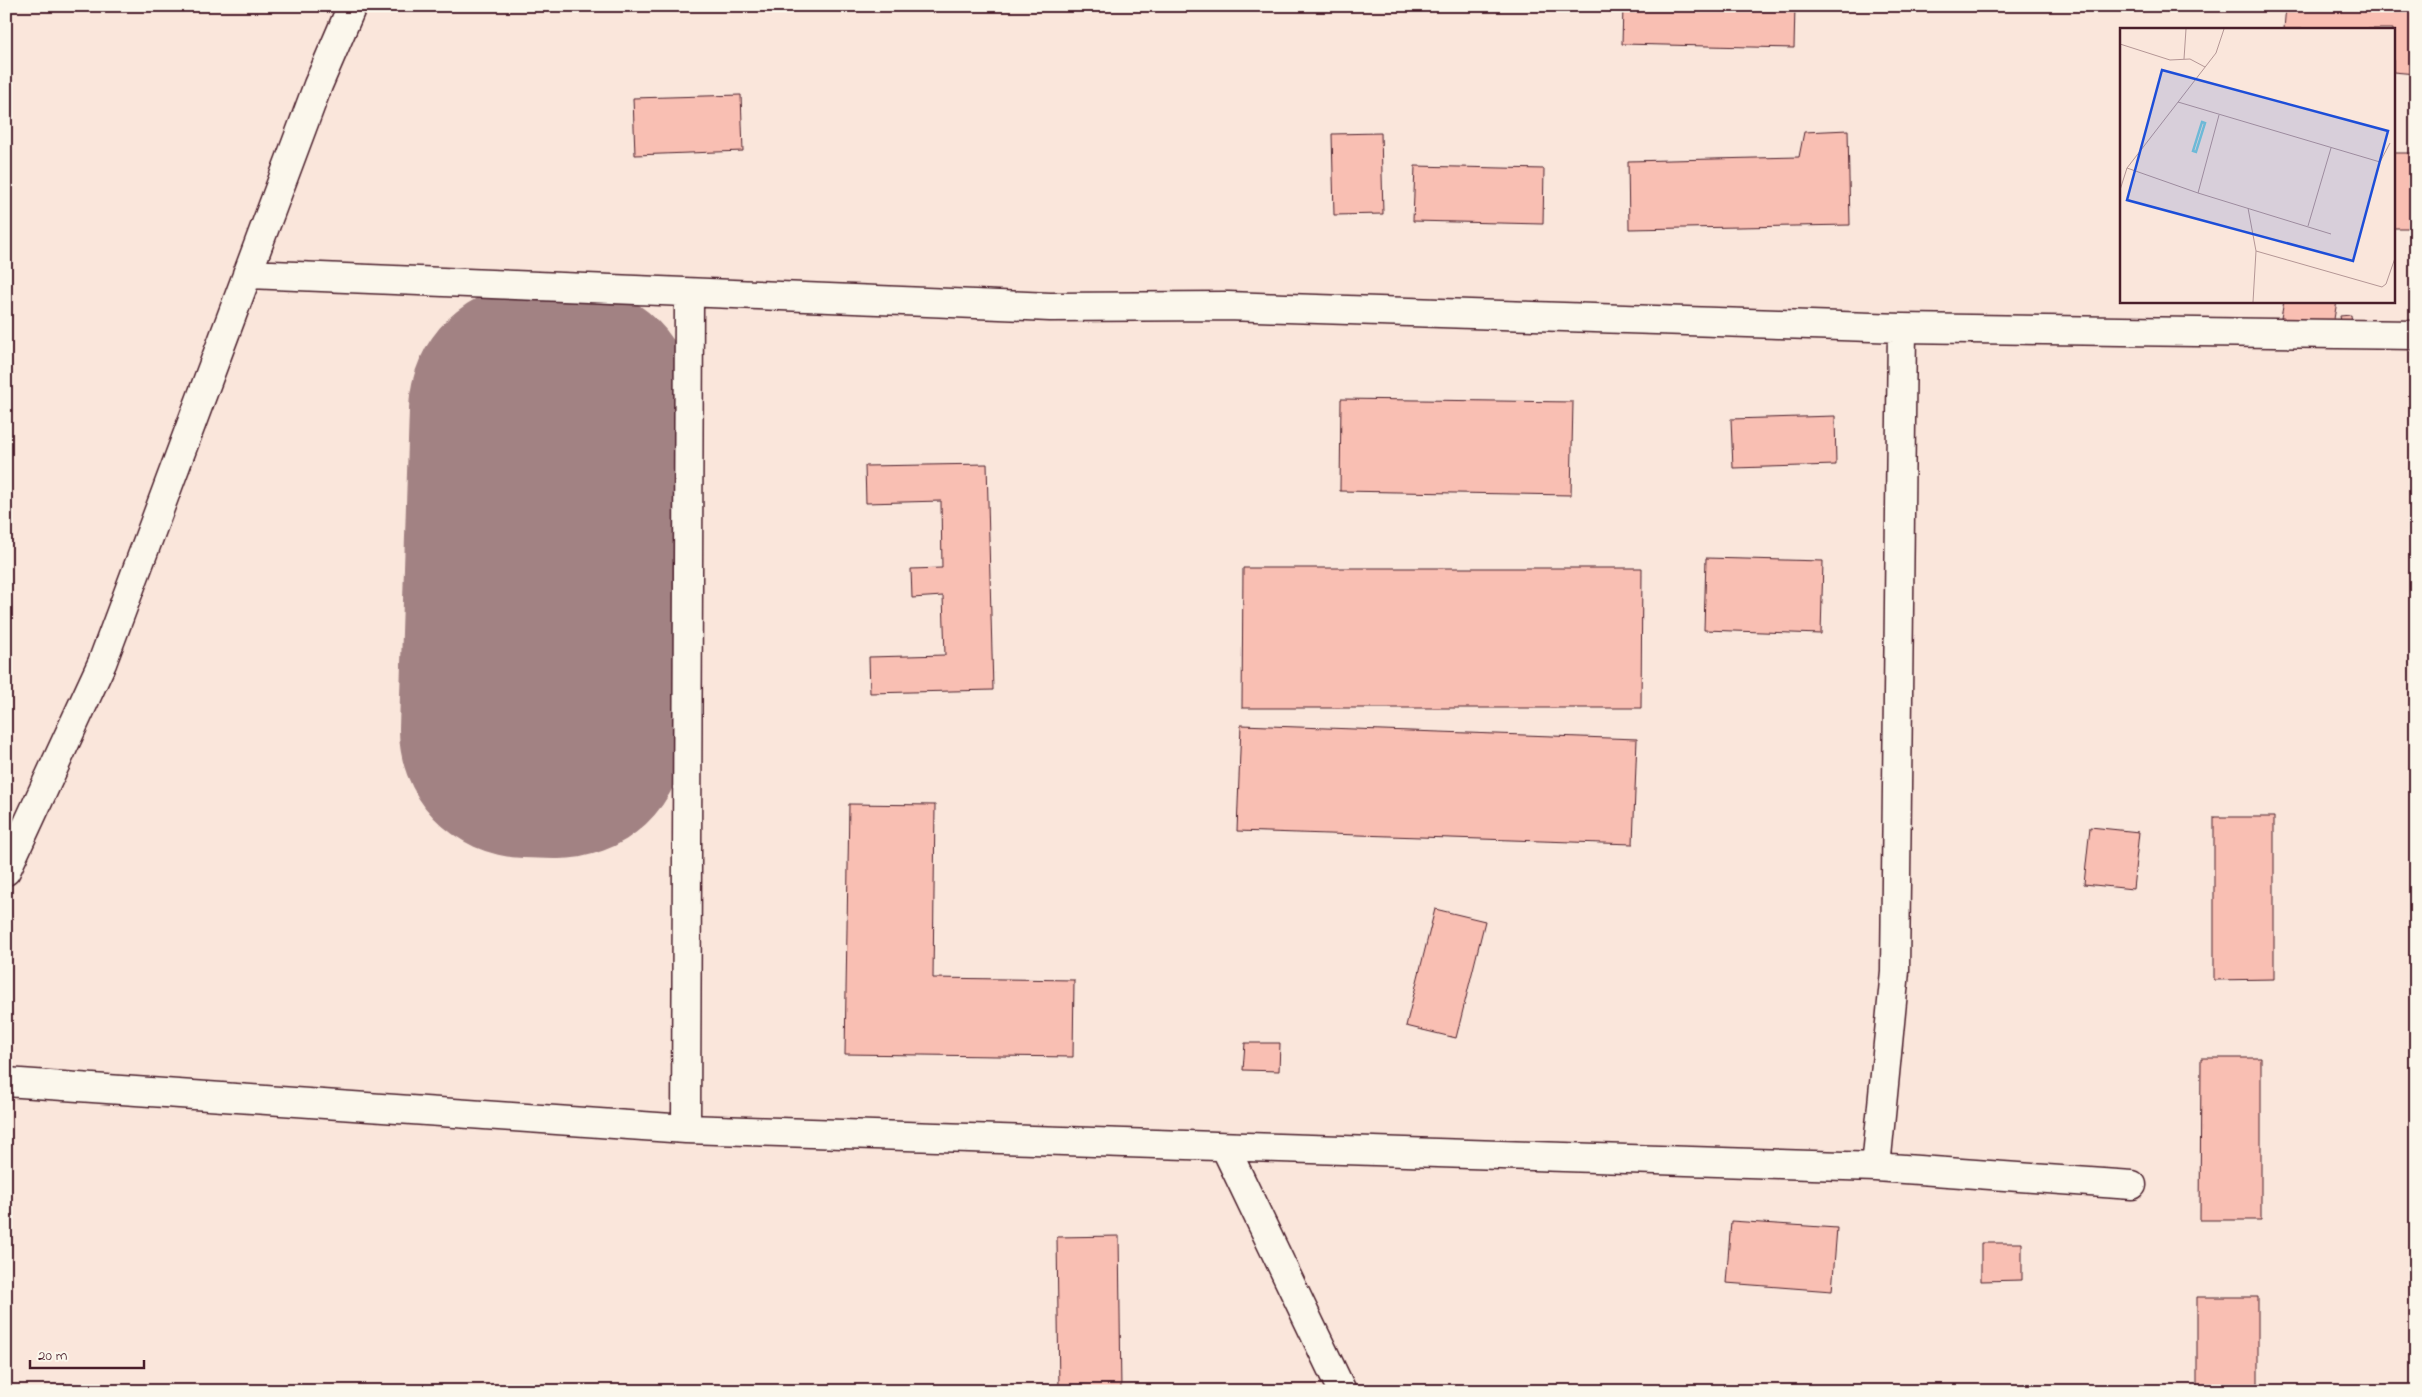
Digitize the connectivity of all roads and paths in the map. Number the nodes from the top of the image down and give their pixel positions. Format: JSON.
{"nodes":[{"id":1,"x":352,"y":6,"type":"edge"},
{"id":2,"x":247,"y":274,"type":"junction"},
{"id":3,"x":689,"y":294,"type":"junction"},
{"id":4,"x":1902,"y":328,"type":"junction"},
{"id":5,"x":2416,"y":335,"type":"edge"},
{"id":6,"x":6,"y":871,"type":"edge"},
{"id":7,"x":6,"y":1082,"type":"edge"},
{"id":8,"x":686,"y":1129,"type":"junction"},
{"id":9,"x":1225,"y":1147,"type":"junction"},
{"id":10,"x":1876,"y":1167,"type":"junction"},
{"id":11,"x":2132,"y":1185,"type":"dead end"},
{"id":12,"x":1342,"y":1391,"type":"edge"}],
"edges":[{"from":1,"to":2,"type":"street"},
{"from":2,"to":3,"type":"street"},
{"from":2,"to":6,"type":"street"},
{"from":3,"to":4,"type":"street"},
{"from":3,"to":8,"type":"street"},
{"from":4,"to":5,"type":"street"},
{"from":4,"to":10,"type":"street"},
{"from":7,"to":8,"type":"street"},
{"from":8,"to":9,"type":"street"},
{"from":9,"to":10,"type":"street"},
{"from":9,"to":12,"type":"street"},
{"from":10,"to":11,"type":"street"}]}
